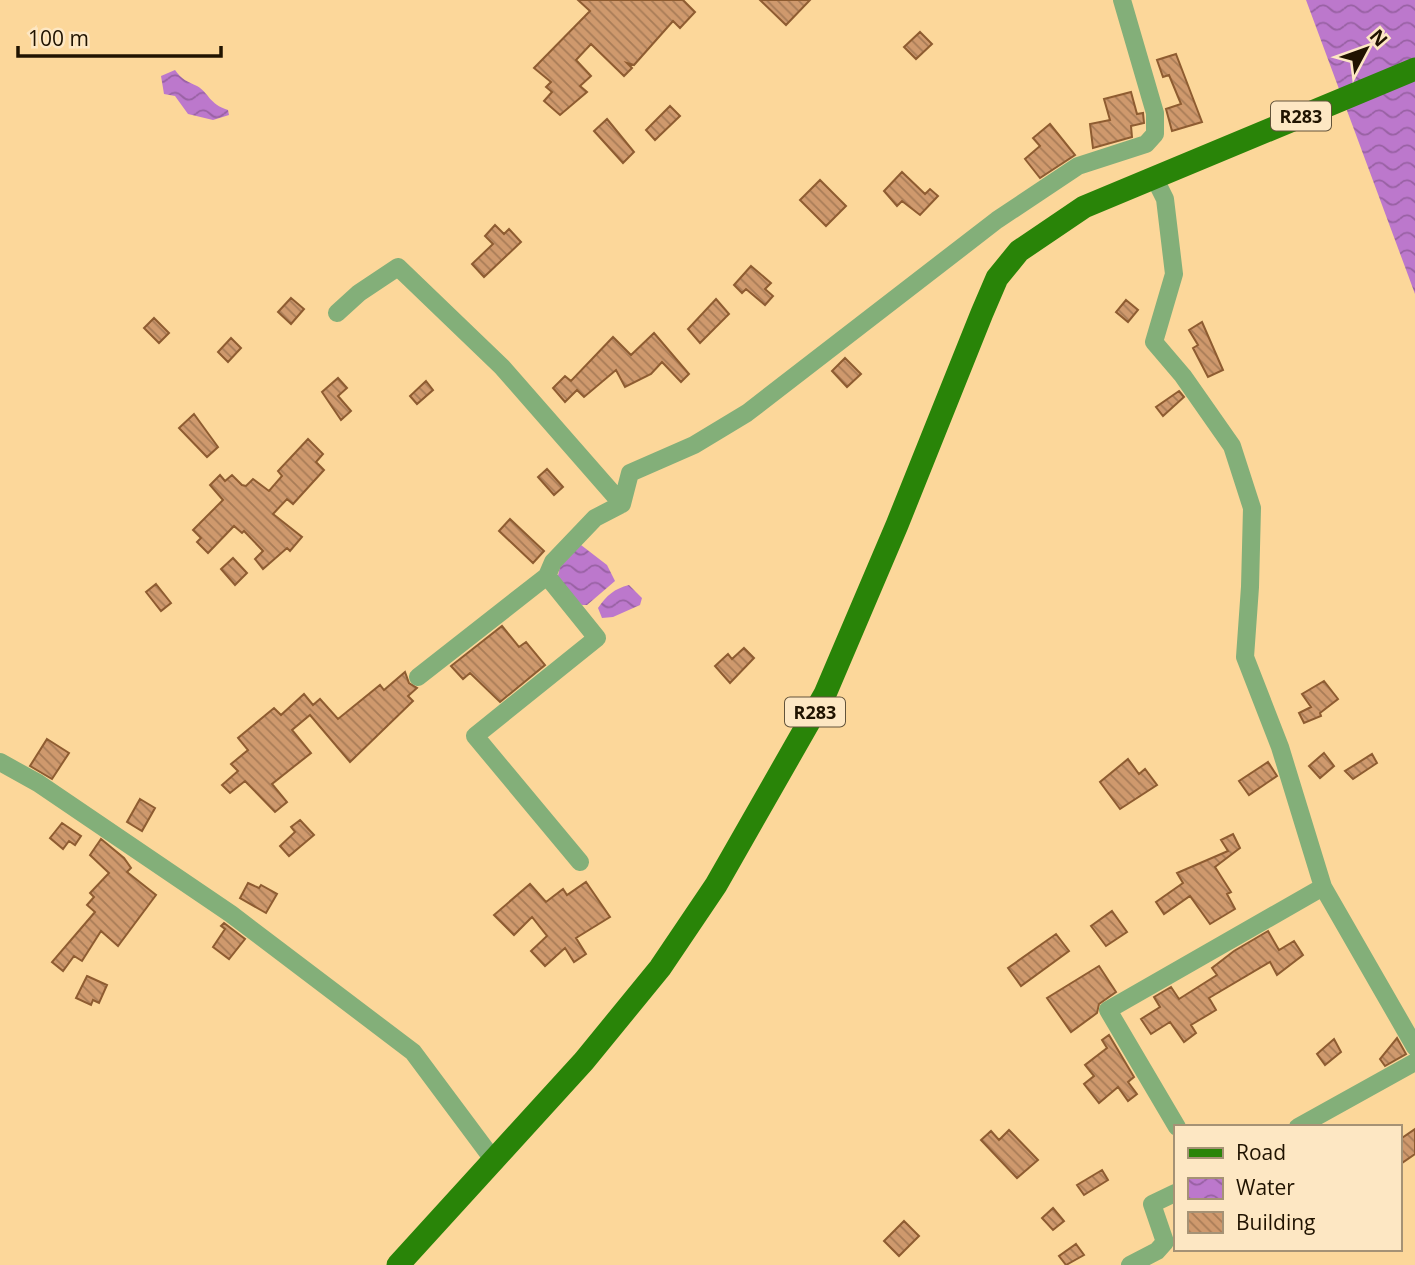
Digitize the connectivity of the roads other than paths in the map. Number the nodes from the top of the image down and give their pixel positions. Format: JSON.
{"nodes":[{"id":1,"x":1122,"y":0,"type":"edge"},
{"id":2,"x":1415,"y":69,"type":"edge"},
{"id":3,"x":1154,"y":177,"type":"junction"},
{"id":4,"x":337,"y":313,"type":"dead end"},
{"id":5,"x":622,"y":504,"type":"junction"},
{"id":6,"x":547,"y":576,"type":"junction"},
{"id":7,"x":418,"y":677,"type":"dead end"},
{"id":8,"x":0,"y":762,"type":"edge"},
{"id":9,"x":580,"y":862,"type":"dead end"},
{"id":10,"x":1323,"y":887,"type":"junction"},
{"id":11,"x":1415,"y":1047,"type":"edge"},
{"id":12,"x":1415,"y":1062,"type":"edge"},
{"id":13,"x":1176,"y":1125,"type":"edge"},
{"id":14,"x":1302,"y":1125,"type":"edge"},
{"id":15,"x":495,"y":1162,"type":"junction"},
{"id":16,"x":1174,"y":1193,"type":"edge"},
{"id":17,"x":397,"y":1265,"type":"edge"},
{"id":18,"x":1130,"y":1265,"type":"edge"}],
"edges":[{"from":1,"to":5,"type":"street"},
{"from":2,"to":3,"type":"main road","number":"R283"},
{"from":3,"to":10,"type":"street"},
{"from":3,"to":15,"type":"main road","number":"R283"},
{"from":4,"to":5,"type":"street"},
{"from":5,"to":6,"type":"street"},
{"from":6,"to":7,"type":"street"},
{"from":6,"to":9,"type":"street"},
{"from":8,"to":15,"type":"street"},
{"from":10,"to":11,"type":"street"},
{"from":10,"to":13,"type":"street"},
{"from":12,"to":14,"type":"street"},
{"from":15,"to":17,"type":"main road","number":"R283"},
{"from":16,"to":18,"type":"street"}]}
